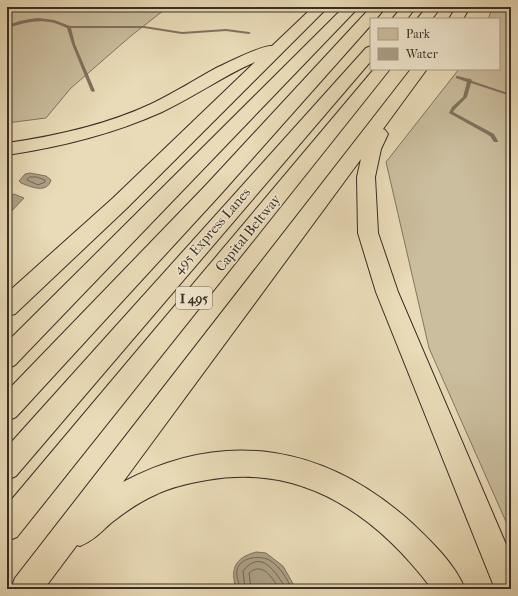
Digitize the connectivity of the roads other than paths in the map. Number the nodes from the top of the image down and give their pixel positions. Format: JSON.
{"nodes":[{"id":1,"x":321,"y":7,"type":"edge"},
{"id":2,"x":352,"y":7,"type":"edge"},
{"id":3,"x":379,"y":7,"type":"edge"},
{"id":4,"x":409,"y":7,"type":"edge"},
{"id":5,"x":434,"y":7,"type":"edge"},
{"id":6,"x":463,"y":7,"type":"edge"},
{"id":7,"x":400,"y":18,"type":"edge"},
{"id":8,"x":425,"y":18,"type":"edge"},
{"id":9,"x":457,"y":18,"type":"edge"},
{"id":10,"x":284,"y":44,"type":"junction"},
{"id":11,"x":370,"y":52,"type":"edge"},
{"id":12,"x":381,"y":70,"type":"edge"},
{"id":13,"x":418,"y":70,"type":"edge"},
{"id":14,"x":389,"y":108,"type":"junction"},
{"id":15,"x":7,"y":149,"type":"edge"},
{"id":16,"x":7,"y":307,"type":"edge"},
{"id":17,"x":7,"y":358,"type":"edge"},
{"id":18,"x":7,"y":410,"type":"edge"},
{"id":19,"x":7,"y":467,"type":"edge"},
{"id":20,"x":7,"y":527,"type":"edge"},
{"id":21,"x":27,"y":589,"type":"edge"},
{"id":22,"x":450,"y":589,"type":"edge"},
{"id":23,"x":510,"y":589,"type":"edge"}],
"edges":[{"from":1,"to":10,"type":"highway"},
{"from":2,"to":17,"type":"highway"},
{"from":3,"to":18,"type":"highway","name":"495 Express Lanes"},
{"from":4,"to":7,"type":"highway"},
{"from":5,"to":8,"type":"highway"},
{"from":6,"to":9,"type":"highway"},
{"from":10,"to":15,"type":"highway"},
{"from":10,"to":16,"type":"highway"},
{"from":11,"to":19,"type":"highway","name":"495 Express Lanes","number":"I 495"},
{"from":12,"to":20,"type":"highway","name":"Capital Beltway","number":"I 495"},
{"from":13,"to":14,"type":"highway"},
{"from":14,"to":21,"type":"highway"},
{"from":14,"to":23,"type":"highway"},
{"from":21,"to":22,"type":"highway"}]}
